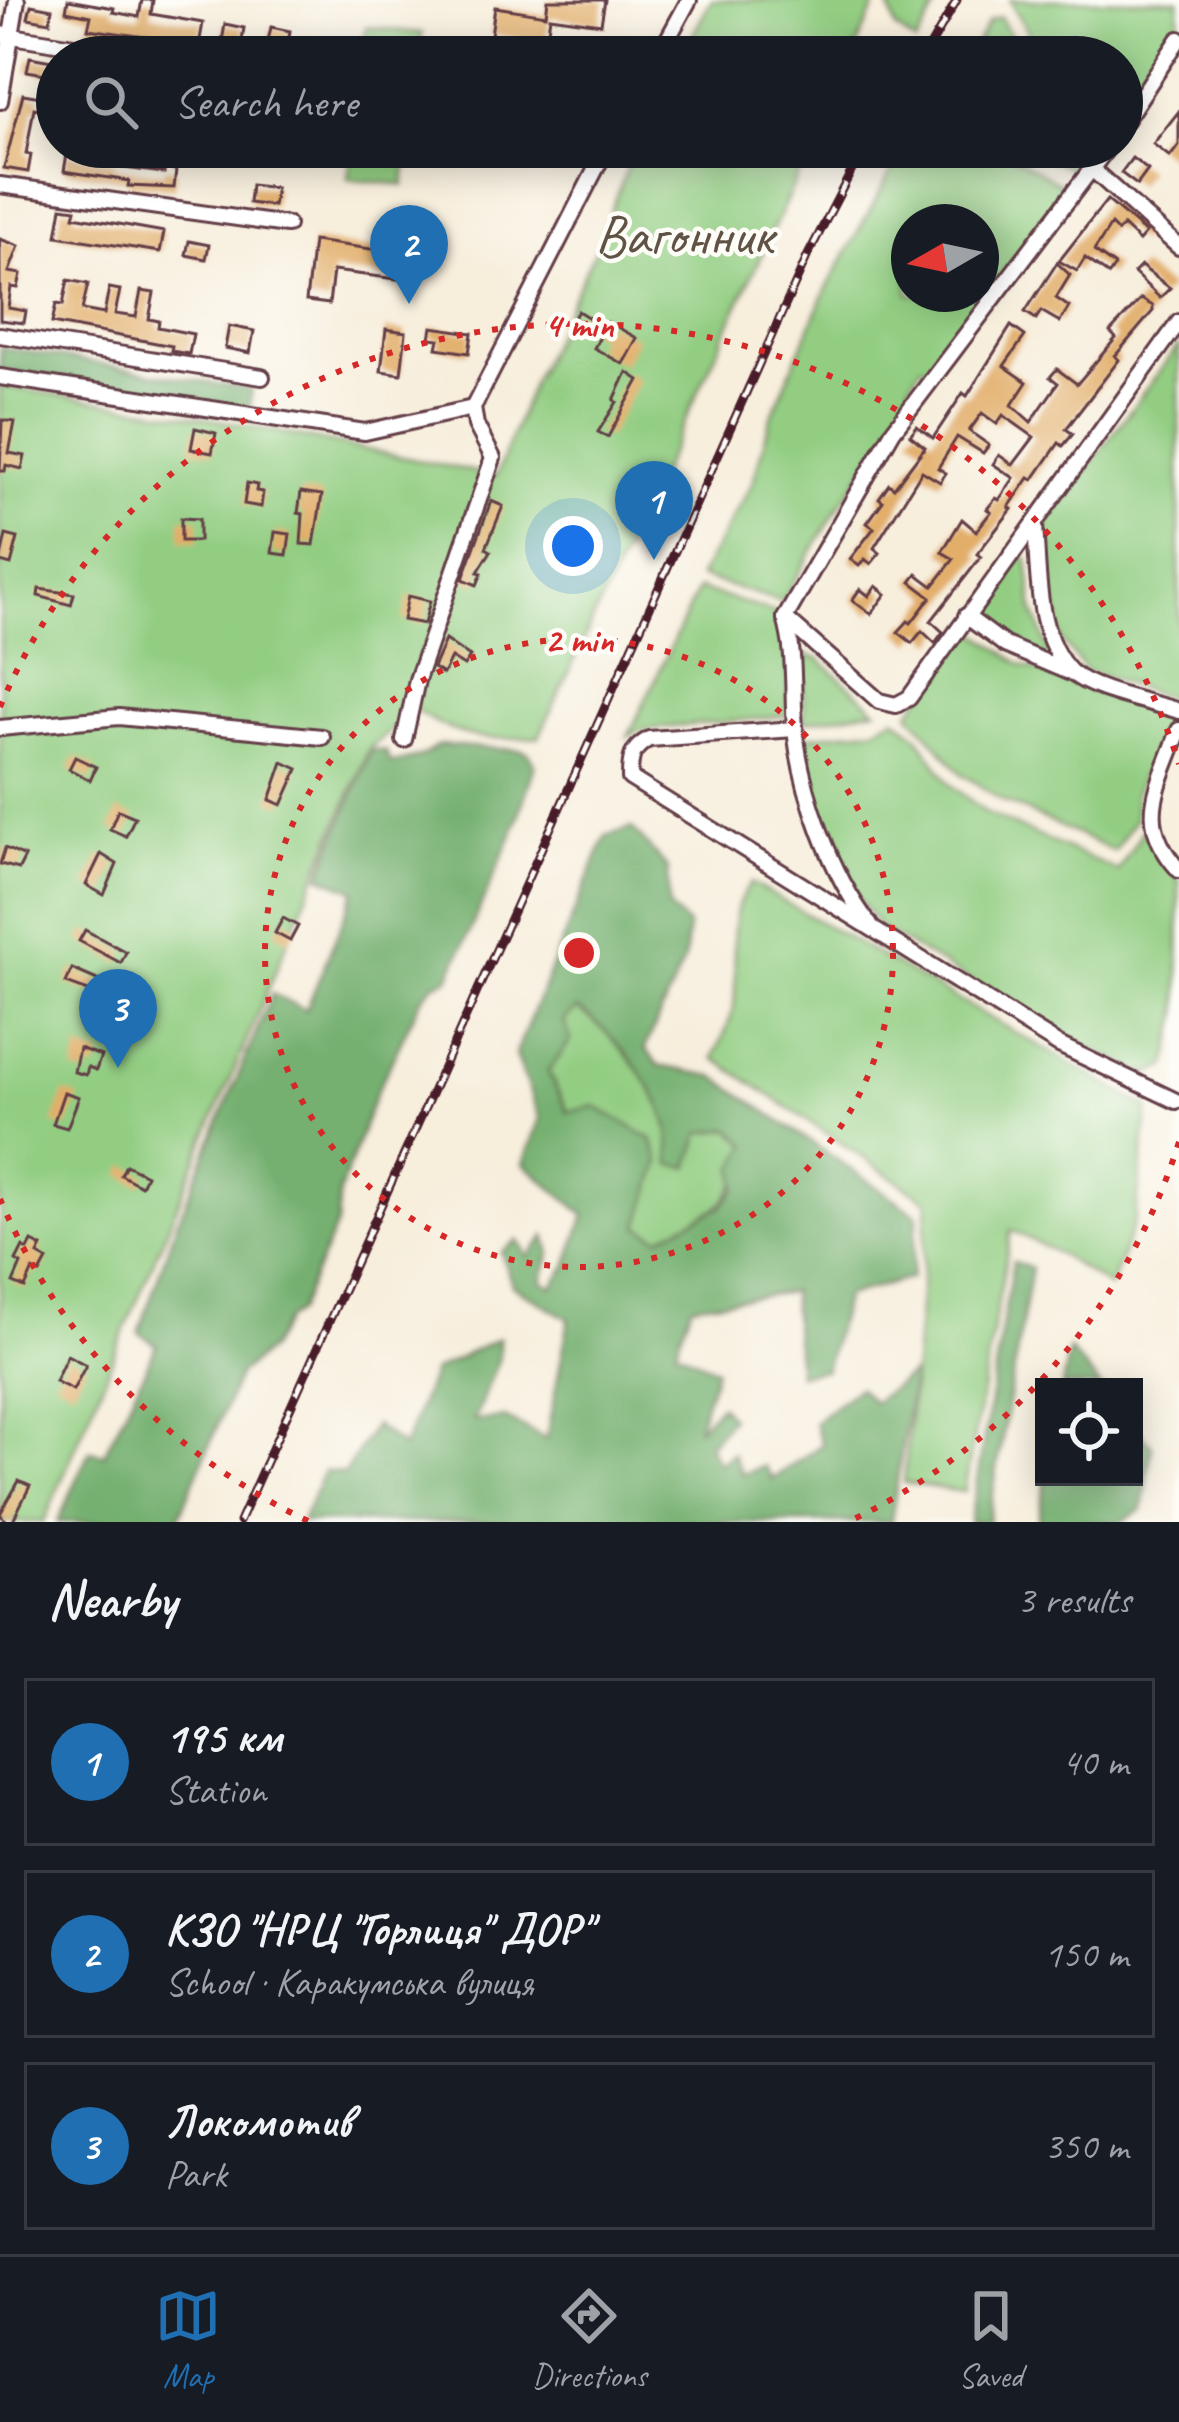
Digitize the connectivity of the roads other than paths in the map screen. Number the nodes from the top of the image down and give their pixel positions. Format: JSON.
{"nodes":[{"id":1,"x":17,"y":0,"type":"edge"},
{"id":2,"x":689,"y":0,"type":"edge"},
{"id":3,"x":5,"y":35,"type":"edge"},
{"id":4,"x":669,"y":36,"type":"edge"},
{"id":5,"x":1179,"y":39,"type":"edge"},
{"id":6,"x":36,"y":40,"type":"edge"},
{"id":7,"x":1143,"y":93,"type":"edge"},
{"id":8,"x":0,"y":101,"type":"edge"},
{"id":9,"x":596,"y":168,"type":"edge"},
{"id":10,"x":1094,"y":170,"type":"joint"},
{"id":11,"x":0,"y":185,"type":"edge"},
{"id":12,"x":287,"y":225,"type":"dead end"},
{"id":13,"x":1179,"y":247,"type":"edge"},
{"id":14,"x":1179,"y":322,"type":"edge"},
{"id":15,"x":0,"y":335,"type":"edge"},
{"id":16,"x":0,"y":377,"type":"edge"},
{"id":17,"x":262,"y":377,"type":"dead end"},
{"id":18,"x":473,"y":408,"type":"junction"},
{"id":19,"x":1035,"y":526,"type":"junction"},
{"id":20,"x":966,"y":616,"type":"junction"},
{"id":21,"x":785,"y":618,"type":"junction"},
{"id":22,"x":1073,"y":674,"type":"junction"},
{"id":23,"x":1179,"y":711,"type":"edge"},
{"id":24,"x":0,"y":728,"type":"edge"},
{"id":25,"x":795,"y":729,"type":"junction"},
{"id":26,"x":1179,"y":730,"type":"edge"},
{"id":27,"x":322,"y":737,"type":"dead end"},
{"id":28,"x":404,"y":740,"type":"dead end"},
{"id":29,"x":1179,"y":870,"type":"edge"},
{"id":30,"x":877,"y":934,"type":"junction"},
{"id":31,"x":1176,"y":1101,"type":"edge"}],
"edges":[{"from":1,"to":3,"type":"street"},
{"from":2,"to":4,"type":"street"},
{"from":3,"to":6,"type":"street"},
{"from":3,"to":8,"type":"street"},
{"from":5,"to":7,"type":"street"},
{"from":9,"to":18,"type":"street"},
{"from":10,"to":13,"type":"street"},
{"from":10,"to":21,"type":"street"},
{"from":11,"to":12,"type":"street"},
{"from":14,"to":19,"type":"street"},
{"from":15,"to":17,"type":"street"},
{"from":16,"to":18,"type":"street"},
{"from":18,"to":28,"type":"street"},
{"from":19,"to":20,"type":"street"},
{"from":19,"to":22,"type":"street"},
{"from":20,"to":21,"type":"street"},
{"from":20,"to":22,"type":"street"},
{"from":21,"to":25,"type":"street"},
{"from":22,"to":23,"type":"street"},
{"from":24,"to":27,"type":"street"},
{"from":25,"to":30,"type":"street"},
{"from":25,"to":30,"type":"street"},
{"from":26,"to":29,"type":"street"},
{"from":30,"to":31,"type":"street"}]}
